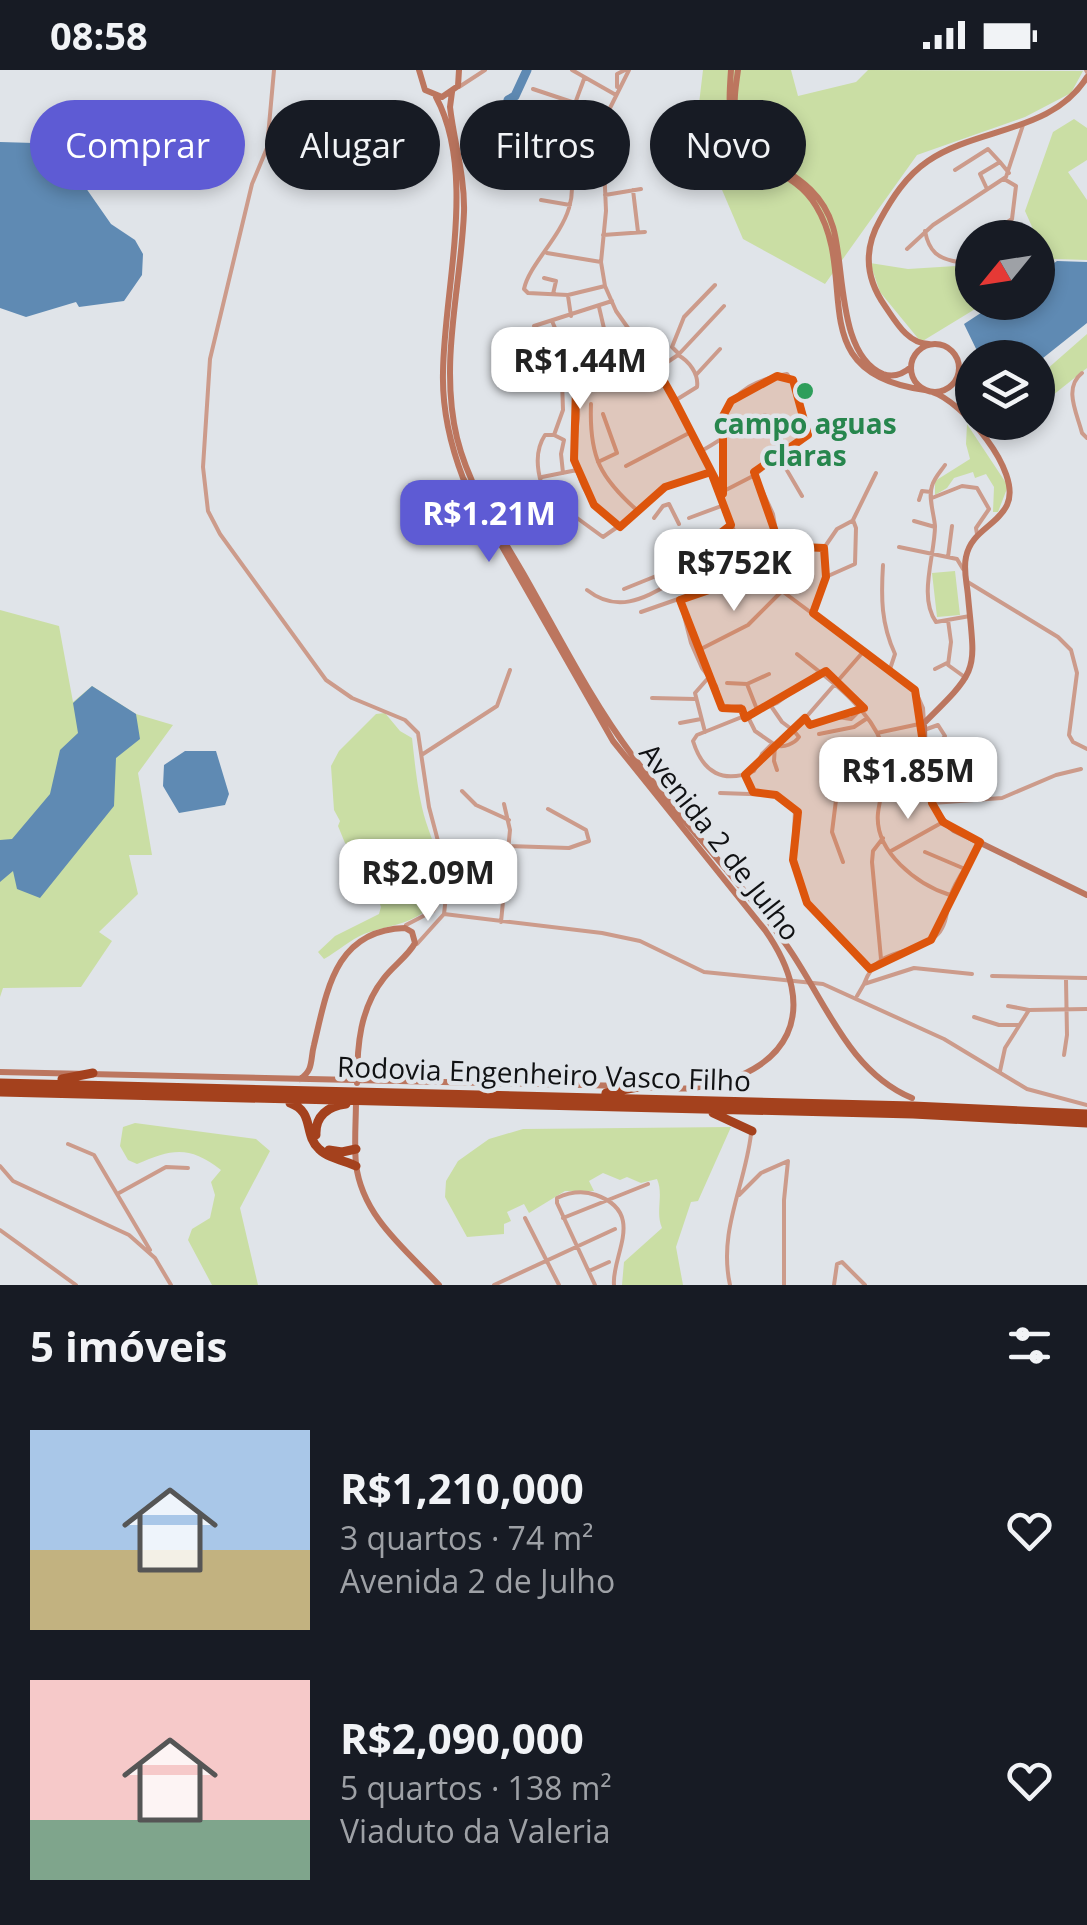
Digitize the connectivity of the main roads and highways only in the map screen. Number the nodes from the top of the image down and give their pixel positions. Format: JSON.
{"nodes":[{"id":1,"x":734,"y":70,"type":"edge"},
{"id":2,"x":420,"y":71,"type":"edge"},
{"id":3,"x":459,"y":72,"type":"edge"},
{"id":4,"x":1087,"y":73,"type":"edge"},
{"id":5,"x":454,"y":91,"type":"junction"},
{"id":6,"x":436,"y":96,"type":"junction"},
{"id":7,"x":907,"y":334,"type":"junction"},
{"id":8,"x":929,"y":344,"type":"junction"},
{"id":9,"x":912,"y":363,"type":"junction"},
{"id":10,"x":954,"y":383,"type":"junction"},
{"id":11,"x":955,"y":389,"type":"edge"},
{"id":12,"x":929,"y":391,"type":"junction"},
{"id":13,"x":955,"y":404,"type":"edge"},
{"id":14,"x":985,"y":440,"type":"edge"},
{"id":15,"x":1087,"y":895,"type":"edge"},
{"id":16,"x":312,"y":1063,"type":"junction"},
{"id":17,"x":0,"y":1072,"type":"edge"},
{"id":18,"x":94,"y":1073,"type":"junction"},
{"id":19,"x":298,"y":1080,"type":"junction"},
{"id":20,"x":335,"y":1081,"type":"junction"},
{"id":21,"x":0,"y":1082,"type":"edge"},
{"id":22,"x":638,"y":1087,"type":"junction"},
{"id":23,"x":0,"y":1092,"type":"edge"},
{"id":24,"x":575,"y":1097,"type":"junction"},
{"id":25,"x":253,"y":1098,"type":"junction"},
{"id":26,"x":912,"y":1098,"type":"joint"},
{"id":27,"x":382,"y":1101,"type":"junction"},
{"id":28,"x":300,"y":1108,"type":"junction"},
{"id":29,"x":329,"y":1108,"type":"junction"},
{"id":30,"x":690,"y":1109,"type":"junction"},
{"id":31,"x":1029,"y":1110,"type":"junction"},
{"id":32,"x":1087,"y":1114,"type":"edge"},
{"id":33,"x":1087,"y":1123,"type":"edge"},
{"id":34,"x":752,"y":1131,"type":"road end"},
{"id":35,"x":356,"y":1149,"type":"junction"},
{"id":36,"x":356,"y":1166,"type":"junction"},
{"id":37,"x":439,"y":1285,"type":"edge"}],
"edges":[{"from":1,"to":9,"type":"main road"},
{"from":1,"to":12,"type":"main road"},
{"from":2,"to":6,"type":"main road","name":"Avenida 2 de Julho"},
{"from":3,"to":5,"type":"main road"},
{"from":4,"to":7,"type":"main road"},
{"from":5,"to":6,"type":"main road"},
{"from":5,"to":26,"type":"main road","name":"Avenida 2 de Julho"},
{"from":6,"to":22,"type":"main road","name":"Avenida 2 de Julho"},
{"from":7,"to":8,"type":"main road"},
{"from":7,"to":9,"type":"main road"},
{"from":8,"to":9,"type":"main road"},
{"from":8,"to":10,"type":"main road"},
{"from":9,"to":12,"type":"main road"},
{"from":10,"to":11,"type":"main road"},
{"from":10,"to":12,"type":"main road"},
{"from":12,"to":13,"type":"main road"},
{"from":14,"to":15,"type":"main road"},
{"from":16,"to":19,"type":"main road"},
{"from":16,"to":20,"type":"main road"},
{"from":16,"to":35,"type":"main road"},
{"from":17,"to":18,"type":"main road","name":"Avenida 2 de Julho"},
{"from":18,"to":19,"type":"main road","name":"Avenida 2 de Julho"},
{"from":18,"to":21,"type":"highway"},
{"from":19,"to":20,"type":"main road","name":"Avenida 2 de Julho"},
{"from":20,"to":22,"type":"main road","name":"Avenida 2 de Julho"},
{"from":21,"to":24,"type":"highway","name":"Rodovia Engenheiro Vasco Filho"},
{"from":22,"to":24,"type":"highway"},
{"from":23,"to":25,"type":"highway","name":"Rodovia Engenheiro Vasco Filho"},
{"from":24,"to":31,"type":"highway","name":"Rodovia Engenheiro Vasco Filho"},
{"from":25,"to":27,"type":"highway","name":"Rodovia Engenheiro Vasco Filho"},
{"from":25,"to":28,"type":"highway"},
{"from":26,"to":31,"type":"highway"},
{"from":27,"to":29,"type":"highway"},
{"from":27,"to":30,"type":"highway","name":"Rodovia Engenheiro Vasco Filho"},
{"from":28,"to":29,"type":"highway"},
{"from":28,"to":36,"type":"highway"},
{"from":29,"to":35,"type":"highway"},
{"from":30,"to":33,"type":"highway","name":"Rodovia Engenheiro Vasco Filho"},
{"from":30,"to":34,"type":"highway"},
{"from":31,"to":32,"type":"highway","name":"Rodovia Engenheiro Vasco Filho"},
{"from":35,"to":36,"type":"main road"},
{"from":36,"to":37,"type":"main road"}]}
